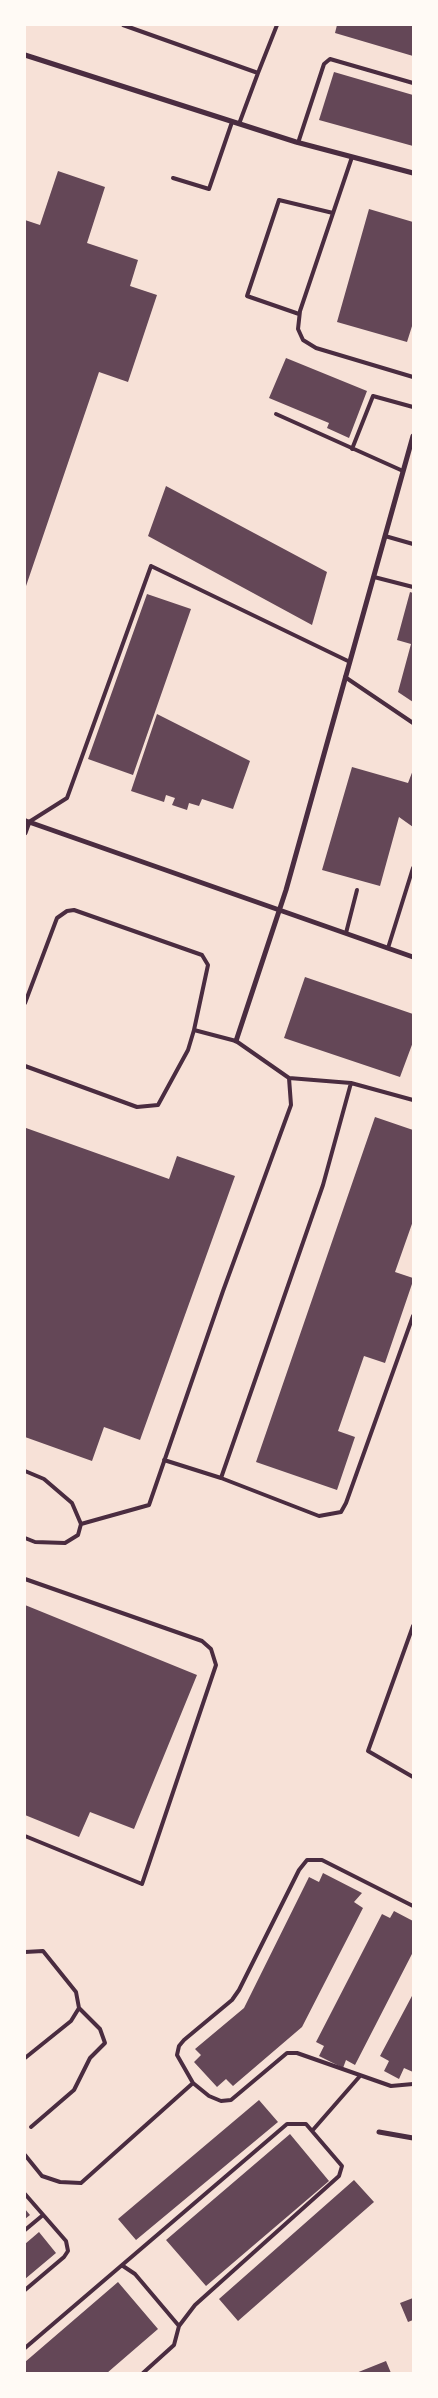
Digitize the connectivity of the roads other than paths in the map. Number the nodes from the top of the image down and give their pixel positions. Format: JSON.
{"nodes":[{"id":1,"x":123,"y":25,"type":"edge"},
{"id":2,"x":277,"y":25,"type":"edge"},
{"id":3,"x":25,"y":55,"type":"edge"},
{"id":4,"x":258,"y":73,"type":"junction"},
{"id":5,"x":413,"y":82,"type":"edge"},
{"id":6,"x":232,"y":122,"type":"junction"},
{"id":7,"x":239,"y":124,"type":"junction"},
{"id":8,"x":298,"y":143,"type":"junction"},
{"id":9,"x":352,"y":157,"type":"junction"},
{"id":10,"x":413,"y":173,"type":"edge"},
{"id":11,"x":173,"y":178,"type":"dead end"},
{"id":12,"x":333,"y":213,"type":"junction"},
{"id":13,"x":299,"y":314,"type":"junction"},
{"id":14,"x":413,"y":377,"type":"edge"},
{"id":15,"x":413,"y":407,"type":"edge"},
{"id":16,"x":276,"y":414,"type":"dead end"},
{"id":17,"x":413,"y":436,"type":"edge"},
{"id":18,"x":352,"y":449,"type":"junction"},
{"id":19,"x":403,"y":471,"type":"junction"},
{"id":20,"x":385,"y":536,"type":"junction"},
{"id":21,"x":413,"y":544,"type":"edge"},
{"id":22,"x":374,"y":577,"type":"junction"},
{"id":23,"x":413,"y":588,"type":"edge"},
{"id":24,"x":350,"y":662,"type":"junction"},
{"id":25,"x":346,"y":677,"type":"junction"},
{"id":26,"x":413,"y":723,"type":"edge"},
{"id":27,"x":27,"y":821,"type":"edge"},
{"id":28,"x":25,"y":833,"type":"edge"},
{"id":29,"x":413,"y":868,"type":"edge"},
{"id":30,"x":357,"y":890,"type":"dead end"},
{"id":31,"x":279,"y":910,"type":"junction"},
{"id":32,"x":346,"y":933,"type":"junction"},
{"id":33,"x":388,"y":948,"type":"junction"},
{"id":34,"x":413,"y":957,"type":"edge"},
{"id":35,"x":25,"y":1003,"type":"edge"},
{"id":36,"x":194,"y":1030,"type":"junction"},
{"id":37,"x":236,"y":1041,"type":"junction"},
{"id":38,"x":25,"y":1066,"type":"edge"},
{"id":39,"x":289,"y":1078,"type":"junction"},
{"id":40,"x":351,"y":1083,"type":"junction"},
{"id":41,"x":413,"y":1100,"type":"edge"},
{"id":42,"x":413,"y":1316,"type":"edge"},
{"id":43,"x":164,"y":1460,"type":"junction"},
{"id":44,"x":25,"y":1471,"type":"edge"},
{"id":45,"x":221,"y":1478,"type":"junction"},
{"id":46,"x":81,"y":1524,"type":"junction"},
{"id":47,"x":25,"y":1538,"type":"edge"},
{"id":48,"x":25,"y":1579,"type":"edge"},
{"id":49,"x":413,"y":1626,"type":"edge"},
{"id":50,"x":413,"y":1777,"type":"edge"},
{"id":51,"x":25,"y":1836,"type":"edge"},
{"id":52,"x":413,"y":1906,"type":"edge"},
{"id":53,"x":25,"y":1952,"type":"edge"},
{"id":54,"x":79,"y":2008,"type":"junction"},
{"id":55,"x":25,"y":2058,"type":"edge"},
{"id":56,"x":360,"y":2076,"type":"junction"},
{"id":57,"x":193,"y":2083,"type":"junction"},
{"id":58,"x":413,"y":2084,"type":"edge"},
{"id":59,"x":31,"y":2127,"type":"dead end"},
{"id":60,"x":312,"y":2131,"type":"junction"},
{"id":61,"x":379,"y":2132,"type":"dead end"},
{"id":62,"x":413,"y":2138,"type":"edge"},
{"id":63,"x":25,"y":2155,"type":"edge"},
{"id":64,"x":25,"y":2194,"type":"edge"},
{"id":65,"x":44,"y":2215,"type":"junction"},
{"id":66,"x":25,"y":2230,"type":"edge"},
{"id":67,"x":123,"y":2266,"type":"junction"},
{"id":68,"x":25,"y":2290,"type":"edge"},
{"id":69,"x":179,"y":2326,"type":"junction"},
{"id":70,"x":25,"y":2348,"type":"edge"},
{"id":71,"x":143,"y":2373,"type":"edge"}],
"edges":[{"from":1,"to":4,"type":"lane"},
{"from":2,"to":4,"type":"lane"},
{"from":3,"to":6,"type":"street"},
{"from":4,"to":7,"type":"lane"},
{"from":5,"to":8,"type":"lane"},
{"from":6,"to":7,"type":"street"},
{"from":6,"to":11,"type":"lane"},
{"from":7,"to":8,"type":"street"},
{"from":8,"to":9,"type":"street"},
{"from":9,"to":10,"type":"street"},
{"from":9,"to":12,"type":"lane"},
{"from":12,"to":13,"type":"lane"},
{"from":12,"to":13,"type":"lane"},
{"from":13,"to":14,"type":"lane"},
{"from":15,"to":18,"type":"lane"},
{"from":16,"to":18,"type":"lane"},
{"from":17,"to":19,"type":"street"},
{"from":18,"to":19,"type":"lane"},
{"from":19,"to":20,"type":"street"},
{"from":20,"to":21,"type":"lane"},
{"from":20,"to":22,"type":"street"},
{"from":22,"to":23,"type":"lane"},
{"from":22,"to":24,"type":"street"},
{"from":24,"to":25,"type":"street"},
{"from":24,"to":27,"type":"lane"},
{"from":25,"to":26,"type":"lane"},
{"from":25,"to":31,"type":"street"},
{"from":27,"to":28,"type":"street"},
{"from":27,"to":31,"type":"street"},
{"from":29,"to":33,"type":"lane"},
{"from":30,"to":32,"type":"lane"},
{"from":31,"to":32,"type":"street"},
{"from":31,"to":37,"type":"street"},
{"from":32,"to":33,"type":"street"},
{"from":33,"to":34,"type":"street"},
{"from":35,"to":36,"type":"lane"},
{"from":36,"to":37,"type":"lane"},
{"from":36,"to":38,"type":"lane"},
{"from":37,"to":39,"type":"lane"},
{"from":39,"to":40,"type":"lane"},
{"from":39,"to":43,"type":"lane"},
{"from":40,"to":41,"type":"lane"},
{"from":40,"to":45,"type":"lane"},
{"from":42,"to":45,"type":"lane"},
{"from":43,"to":45,"type":"lane"},
{"from":43,"to":46,"type":"lane"},
{"from":44,"to":46,"type":"lane"},
{"from":46,"to":47,"type":"lane"},
{"from":48,"to":51,"type":"lane"},
{"from":49,"to":50,"type":"lane"},
{"from":52,"to":57,"type":"lane"},
{"from":53,"to":54,"type":"lane"},
{"from":54,"to":55,"type":"lane"},
{"from":54,"to":59,"type":"lane"},
{"from":56,"to":57,"type":"lane"},
{"from":56,"to":58,"type":"lane"},
{"from":56,"to":60,"type":"lane"},
{"from":57,"to":63,"type":"lane"},
{"from":60,"to":67,"type":"lane"},
{"from":60,"to":69,"type":"lane"},
{"from":61,"to":62,"type":"street"},
{"from":64,"to":65,"type":"lane"},
{"from":65,"to":66,"type":"lane"},
{"from":65,"to":68,"type":"lane"},
{"from":67,"to":69,"type":"lane"},
{"from":67,"to":70,"type":"lane"},
{"from":69,"to":71,"type":"lane"}]}
